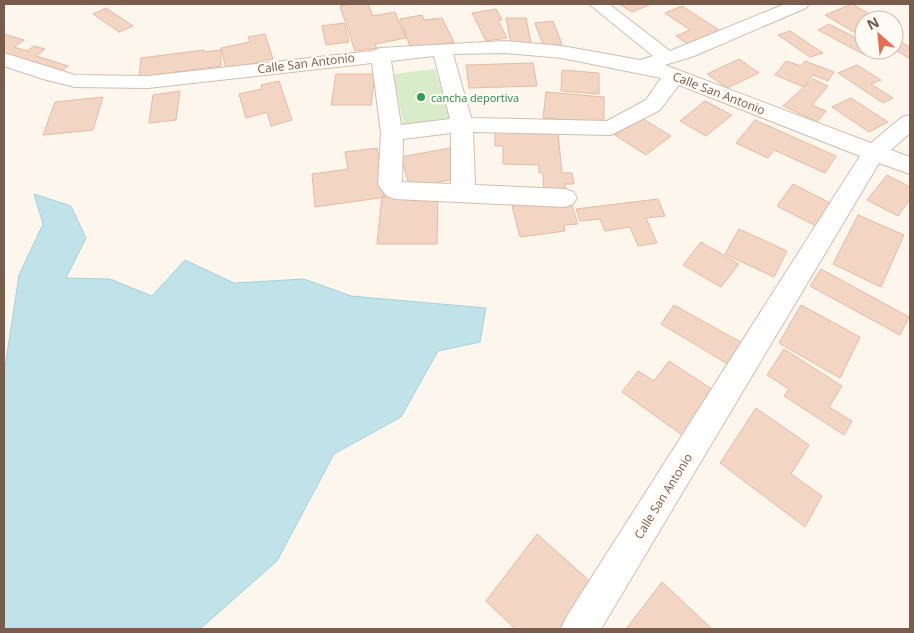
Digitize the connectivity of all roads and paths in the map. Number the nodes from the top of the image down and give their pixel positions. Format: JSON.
{"nodes":[{"id":1,"x":598,"y":4,"type":"edge"},
{"id":2,"x":795,"y":5,"type":"edge"},
{"id":3,"x":442,"y":49,"type":"junction"},
{"id":4,"x":380,"y":54,"type":"junction"},
{"id":5,"x":4,"y":59,"type":"edge"},
{"id":6,"x":670,"y":67,"type":"junction"},
{"id":7,"x":910,"y":122,"type":"edge"},
{"id":8,"x":462,"y":124,"type":"junction"},
{"id":9,"x":392,"y":133,"type":"junction"},
{"id":10,"x":874,"y":152,"type":"junction"},
{"id":11,"x":910,"y":166,"type":"edge"},
{"id":12,"x":463,"y":193,"type":"junction"},
{"id":13,"x":565,"y":198,"type":"dead end"},
{"id":14,"x":580,"y":629,"type":"edge"}],
"edges":[{"from":1,"to":6,"type":"street"},
{"from":2,"to":6,"type":"street"},
{"from":3,"to":4,"type":"street","name":"Calle San Antonio"},
{"from":3,"to":6,"type":"street","name":"Calle San Antonio"},
{"from":3,"to":8,"type":"street"},
{"from":4,"to":5,"type":"street","name":"Calle San Antonio"},
{"from":4,"to":9,"type":"street"},
{"from":6,"to":8,"type":"street"},
{"from":6,"to":10,"type":"street","name":"Calle San Antonio"},
{"from":7,"to":10,"type":"street"},
{"from":8,"to":9,"type":"street"},
{"from":8,"to":12,"type":"street"},
{"from":9,"to":12,"type":"street"},
{"from":10,"to":11,"type":"street"},
{"from":10,"to":14,"type":"street","name":"Calle San Antonio"},
{"from":12,"to":13,"type":"street"}]}
